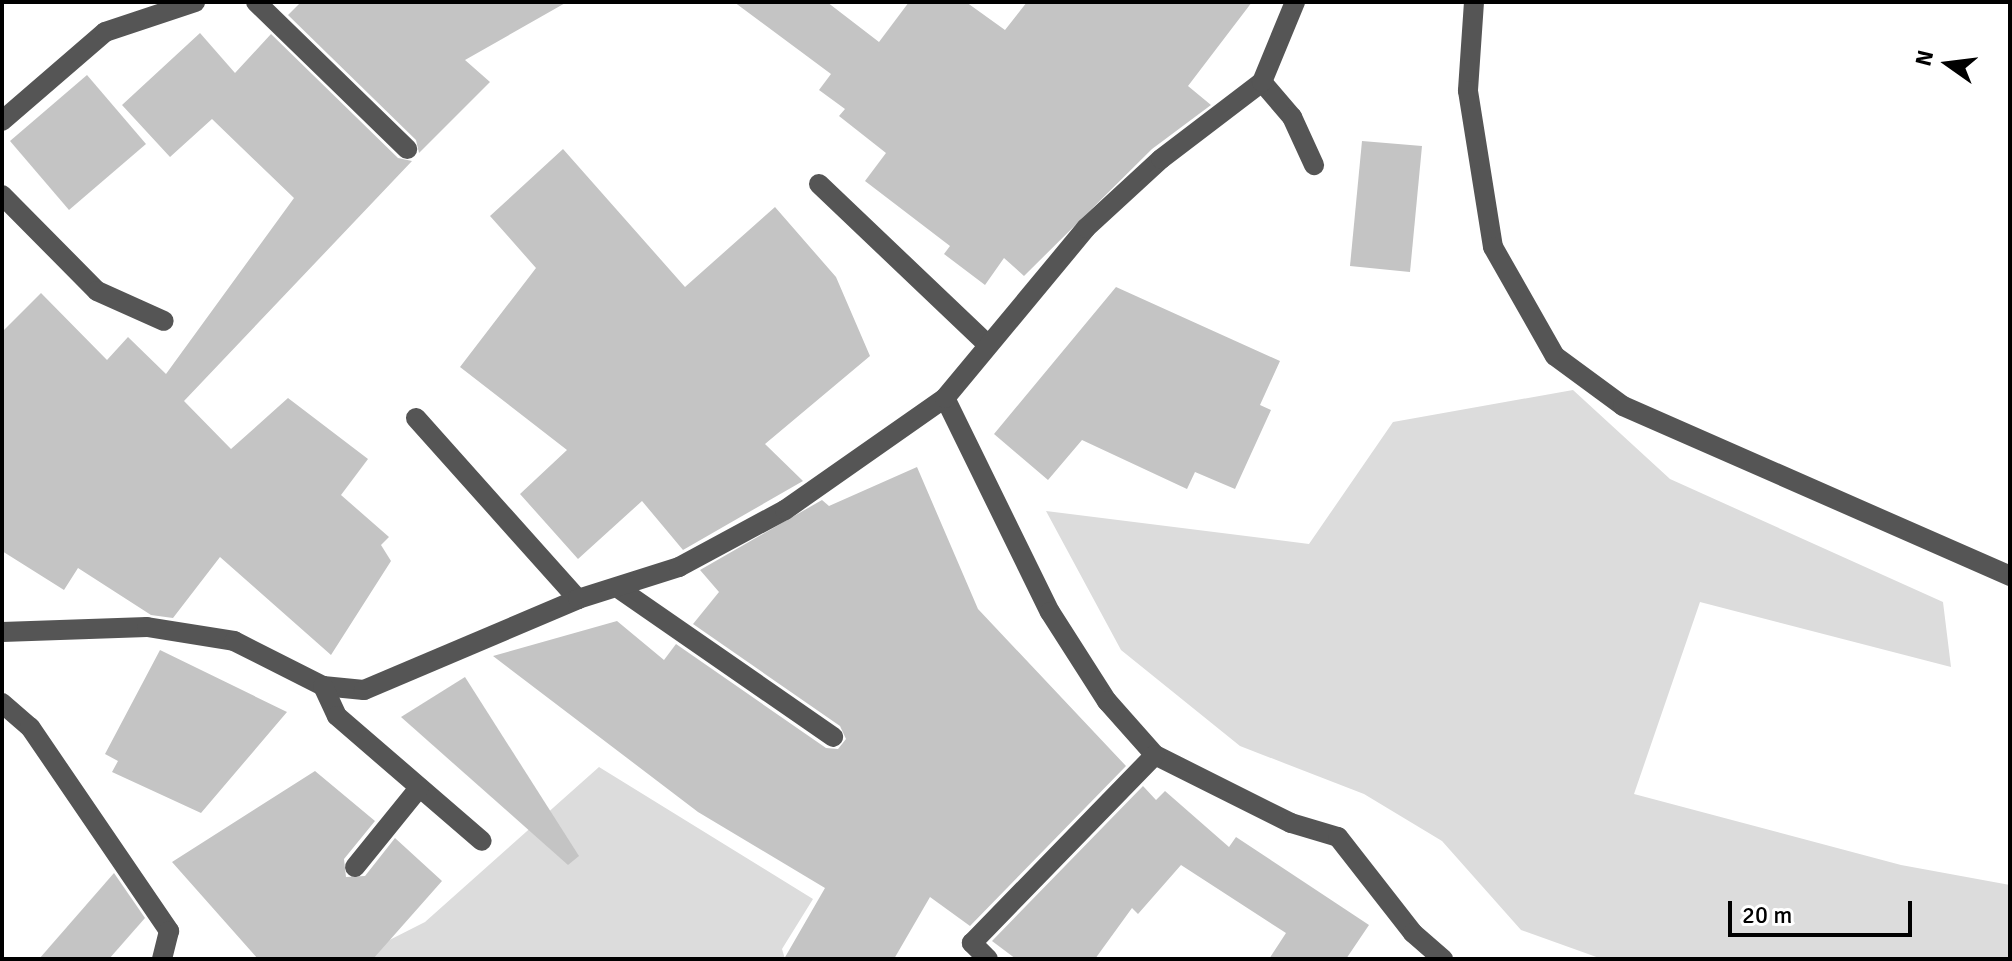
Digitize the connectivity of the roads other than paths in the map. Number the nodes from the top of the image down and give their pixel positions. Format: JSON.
{"nodes":[{"id":1,"x":195,"y":2,"type":"edge"},
{"id":2,"x":256,"y":2,"type":"edge"},
{"id":3,"x":1295,"y":2,"type":"edge"},
{"id":4,"x":1474,"y":2,"type":"edge"},
{"id":5,"x":1262,"y":82,"type":"junction"},
{"id":6,"x":2,"y":121,"type":"edge"},
{"id":7,"x":407,"y":149,"type":"dead end"},
{"id":8,"x":1314,"y":165,"type":"dead end"},
{"id":9,"x":819,"y":184,"type":"dead end"},
{"id":10,"x":2,"y":195,"type":"edge"},
{"id":11,"x":164,"y":321,"type":"dead end"},
{"id":12,"x":986,"y":343,"type":"junction"},
{"id":13,"x":945,"y":398,"type":"junction"},
{"id":14,"x":416,"y":418,"type":"dead end"},
{"id":15,"x":2010,"y":576,"type":"edge"},
{"id":16,"x":621,"y":590,"type":"junction"},
{"id":17,"x":578,"y":599,"type":"junction"},
{"id":18,"x":2,"y":632,"type":"edge"},
{"id":19,"x":323,"y":686,"type":"junction"},
{"id":20,"x":2,"y":703,"type":"edge"},
{"id":21,"x":833,"y":737,"type":"dead end"},
{"id":22,"x":1155,"y":755,"type":"junction"},
{"id":23,"x":419,"y":788,"type":"junction"},
{"id":24,"x":482,"y":841,"type":"dead end"},
{"id":25,"x":355,"y":867,"type":"dead end"},
{"id":26,"x":162,"y":959,"type":"edge"},
{"id":27,"x":988,"y":959,"type":"edge"},
{"id":28,"x":1443,"y":959,"type":"edge"}],
"edges":[{"from":1,"to":6,"type":"street"},
{"from":2,"to":7,"type":"street"},
{"from":3,"to":5,"type":"street"},
{"from":4,"to":15,"type":"street"},
{"from":5,"to":8,"type":"street"},
{"from":5,"to":12,"type":"street"},
{"from":9,"to":12,"type":"street"},
{"from":10,"to":11,"type":"street"},
{"from":12,"to":13,"type":"street"},
{"from":13,"to":16,"type":"street"},
{"from":13,"to":22,"type":"street"},
{"from":14,"to":17,"type":"street"},
{"from":16,"to":17,"type":"street"},
{"from":16,"to":21,"type":"street"},
{"from":17,"to":19,"type":"street"},
{"from":18,"to":19,"type":"street"},
{"from":19,"to":23,"type":"street"},
{"from":20,"to":26,"type":"street"},
{"from":22,"to":27,"type":"street"},
{"from":22,"to":28,"type":"street"},
{"from":23,"to":24,"type":"street"},
{"from":23,"to":25,"type":"street"}]}
